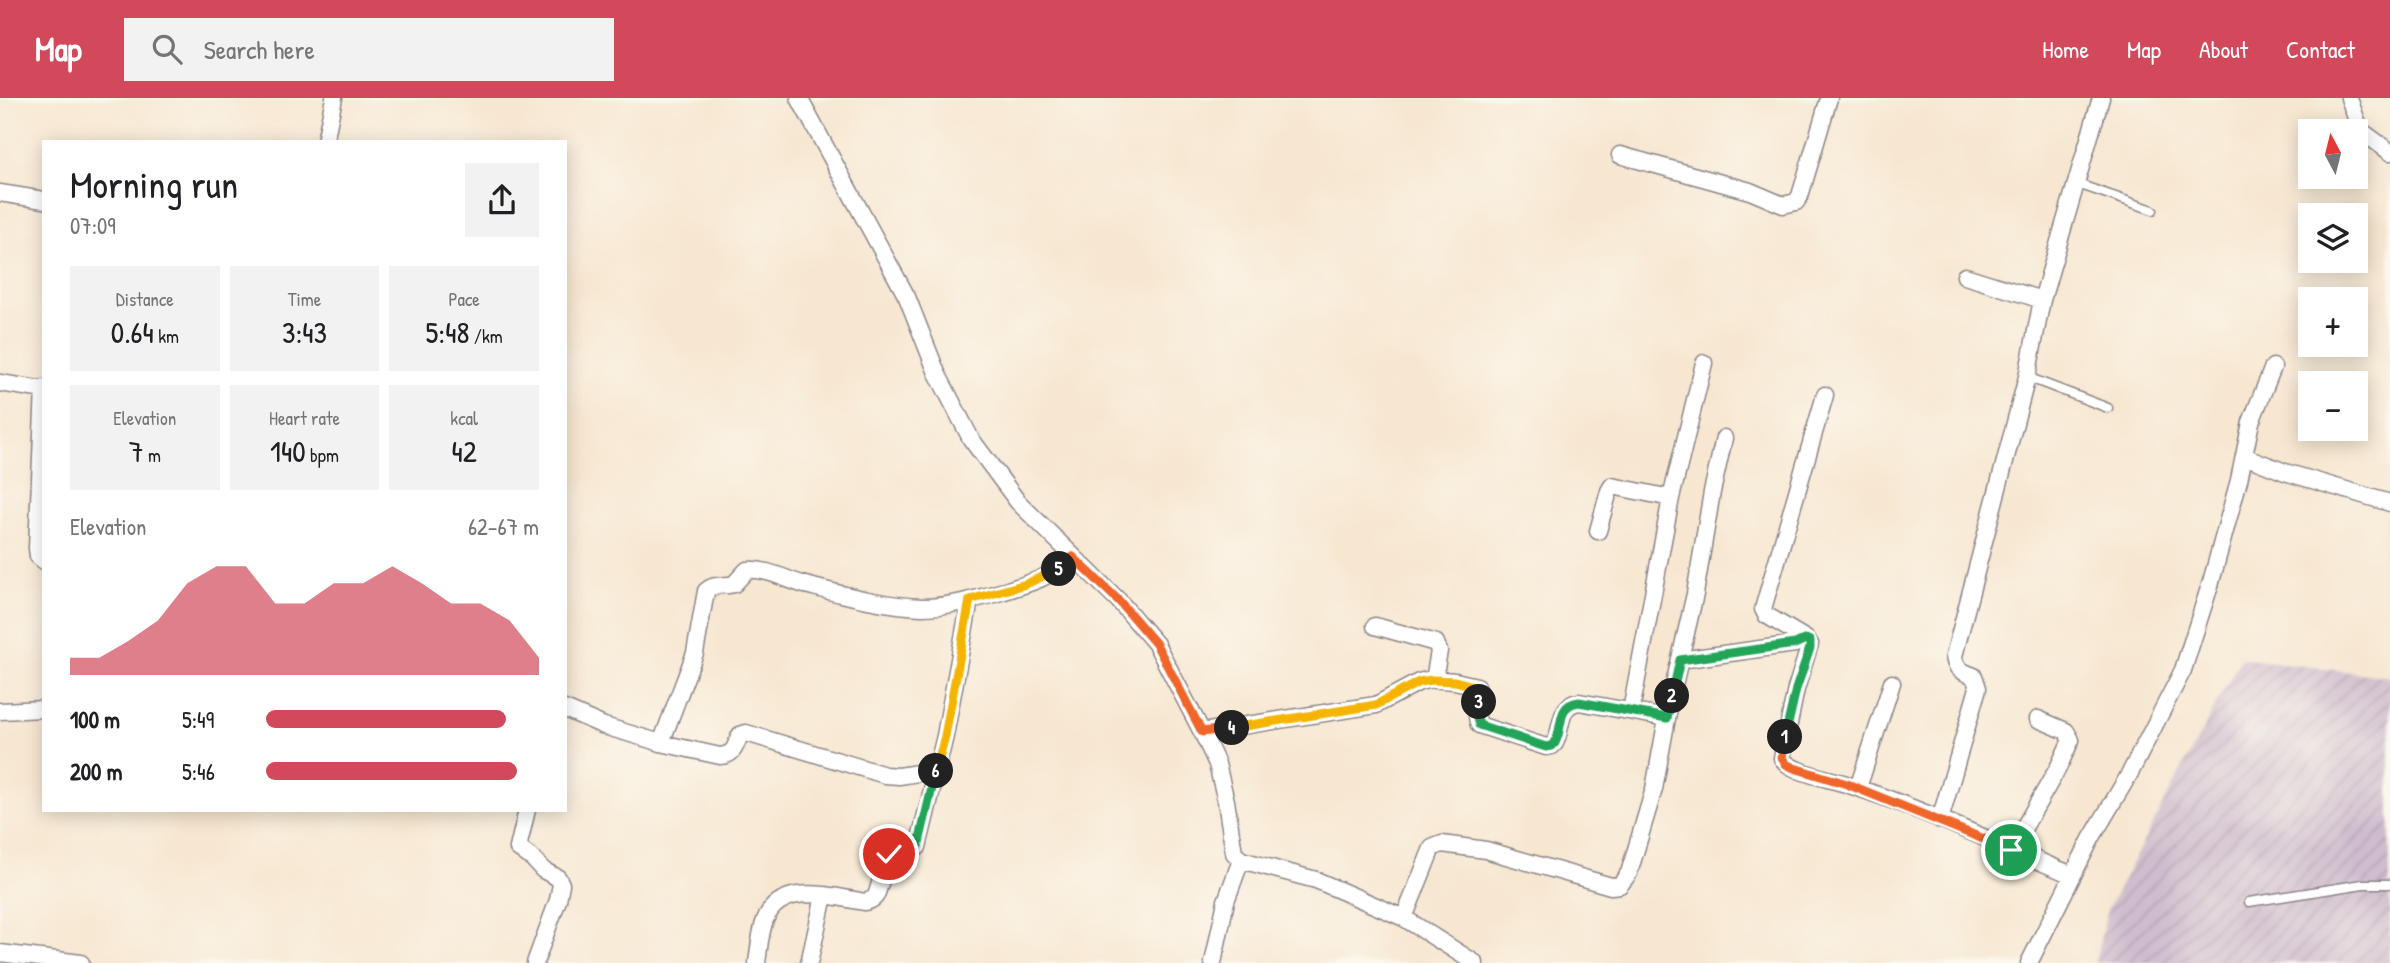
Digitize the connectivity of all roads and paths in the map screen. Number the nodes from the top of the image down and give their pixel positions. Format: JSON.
{"nodes":[{"id":1,"x":334,"y":98,"type":"edge"},
{"id":2,"x":799,"y":98,"type":"edge"},
{"id":3,"x":1829,"y":98,"type":"edge"},
{"id":4,"x":2101,"y":98,"type":"edge"},
{"id":5,"x":2349,"y":98,"type":"edge"},
{"id":6,"x":325,"y":140,"type":"edge"},
{"id":7,"x":2390,"y":152,"type":"edge"},
{"id":8,"x":1620,"y":155,"type":"dead end"},
{"id":9,"x":2075,"y":183,"type":"junction"},
{"id":10,"x":0,"y":193,"type":"edge"},
{"id":11,"x":42,"y":200,"type":"edge"},
{"id":12,"x":2153,"y":211,"type":"dead end"},
{"id":13,"x":1965,"y":276,"type":"dead end"},
{"id":14,"x":2042,"y":300,"type":"junction"},
{"id":15,"x":1704,"y":363,"type":"dead end"},
{"id":16,"x":2273,"y":367,"type":"dead end"},
{"id":17,"x":2027,"y":377,"type":"junction"},
{"id":18,"x":0,"y":383,"type":"edge"},
{"id":19,"x":42,"y":389,"type":"edge"},
{"id":20,"x":1825,"y":394,"type":"dead end"},
{"id":21,"x":2108,"y":408,"type":"dead end"},
{"id":22,"x":42,"y":434,"type":"edge"},
{"id":23,"x":1724,"y":438,"type":"dead end"},
{"id":24,"x":2244,"y":456,"type":"junction"},
{"id":25,"x":1671,"y":498,"type":"junction"},
{"id":26,"x":2390,"y":503,"type":"edge"},
{"id":27,"x":1598,"y":531,"type":"dead end"},
{"id":28,"x":1073,"y":557,"type":"junction"},
{"id":29,"x":42,"y":559,"type":"edge"},
{"id":30,"x":970,"y":600,"type":"junction"},
{"id":31,"x":1375,"y":626,"type":"dead end"},
{"id":32,"x":1806,"y":639,"type":"junction"},
{"id":33,"x":1680,"y":660,"type":"junction"},
{"id":34,"x":1434,"y":680,"type":"junction"},
{"id":35,"x":1892,"y":683,"type":"dead end"},
{"id":36,"x":42,"y":709,"type":"edge"},
{"id":37,"x":567,"y":710,"type":"edge"},
{"id":38,"x":0,"y":711,"type":"edge"},
{"id":39,"x":1631,"y":711,"type":"junction"},
{"id":40,"x":1667,"y":718,"type":"junction"},
{"id":41,"x":2038,"y":719,"type":"dead end"},
{"id":42,"x":1202,"y":732,"type":"junction"},
{"id":43,"x":661,"y":743,"type":"junction"},
{"id":44,"x":937,"y":770,"type":"junction"},
{"id":45,"x":1858,"y":788,"type":"junction"},
{"id":46,"x":527,"y":812,"type":"edge"},
{"id":47,"x":1940,"y":820,"type":"junction"},
{"id":48,"x":2011,"y":850,"type":"junction"},
{"id":49,"x":1241,"y":860,"type":"junction"},
{"id":50,"x":2072,"y":875,"type":"junction"},
{"id":51,"x":2390,"y":884,"type":"edge"},
{"id":52,"x":824,"y":896,"type":"junction"},
{"id":53,"x":2249,"y":902,"type":"dead end"},
{"id":54,"x":1404,"y":918,"type":"junction"},
{"id":55,"x":0,"y":953,"type":"edge"},
{"id":56,"x":81,"y":963,"type":"edge"},
{"id":57,"x":535,"y":963,"type":"edge"},
{"id":58,"x":757,"y":963,"type":"edge"},
{"id":59,"x":809,"y":963,"type":"edge"},
{"id":60,"x":1213,"y":963,"type":"edge"},
{"id":61,"x":1475,"y":963,"type":"edge"},
{"id":62,"x":2029,"y":963,"type":"edge"}],
"edges":[{"from":1,"to":6,"type":"street"},
{"from":2,"to":28,"type":"street"},
{"from":3,"to":8,"type":"street"},
{"from":4,"to":9,"type":"street"},
{"from":5,"to":7,"type":"street"},
{"from":9,"to":12,"type":"lane"},
{"from":9,"to":14,"type":"street"},
{"from":10,"to":11,"type":"street"},
{"from":13,"to":14,"type":"street"},
{"from":14,"to":17,"type":"street"},
{"from":15,"to":25,"type":"street"},
{"from":16,"to":24,"type":"street"},
{"from":17,"to":21,"type":"lane"},
{"from":17,"to":47,"type":"street"},
{"from":18,"to":19,"type":"street"},
{"from":20,"to":32,"type":"street"},
{"from":22,"to":29,"type":"street"},
{"from":23,"to":33,"type":"street"},
{"from":24,"to":26,"type":"street"},
{"from":24,"to":50,"type":"street"},
{"from":25,"to":27,"type":"street"},
{"from":25,"to":39,"type":"street"},
{"from":28,"to":30,"type":"street"},
{"from":28,"to":42,"type":"street"},
{"from":30,"to":43,"type":"street"},
{"from":30,"to":44,"type":"street"},
{"from":31,"to":34,"type":"street"},
{"from":32,"to":33,"type":"street"},
{"from":32,"to":45,"type":"street"},
{"from":33,"to":40,"type":"street"},
{"from":34,"to":39,"type":"street"},
{"from":34,"to":42,"type":"street"},
{"from":35,"to":45,"type":"street"},
{"from":36,"to":38,"type":"street"},
{"from":37,"to":43,"type":"street"},
{"from":39,"to":40,"type":"street"},
{"from":40,"to":54,"type":"street"},
{"from":41,"to":48,"type":"street"},
{"from":42,"to":49,"type":"street"},
{"from":43,"to":44,"type":"street"},
{"from":44,"to":52,"type":"street"},
{"from":45,"to":47,"type":"street"},
{"from":46,"to":57,"type":"street"},
{"from":47,"to":48,"type":"street"},
{"from":48,"to":50,"type":"street"},
{"from":49,"to":54,"type":"street"},
{"from":49,"to":60,"type":"street"},
{"from":50,"to":62,"type":"street"},
{"from":51,"to":53,"type":"lane"},
{"from":52,"to":58,"type":"street"},
{"from":52,"to":59,"type":"street"},
{"from":54,"to":61,"type":"street"},
{"from":55,"to":56,"type":"street"}]}
